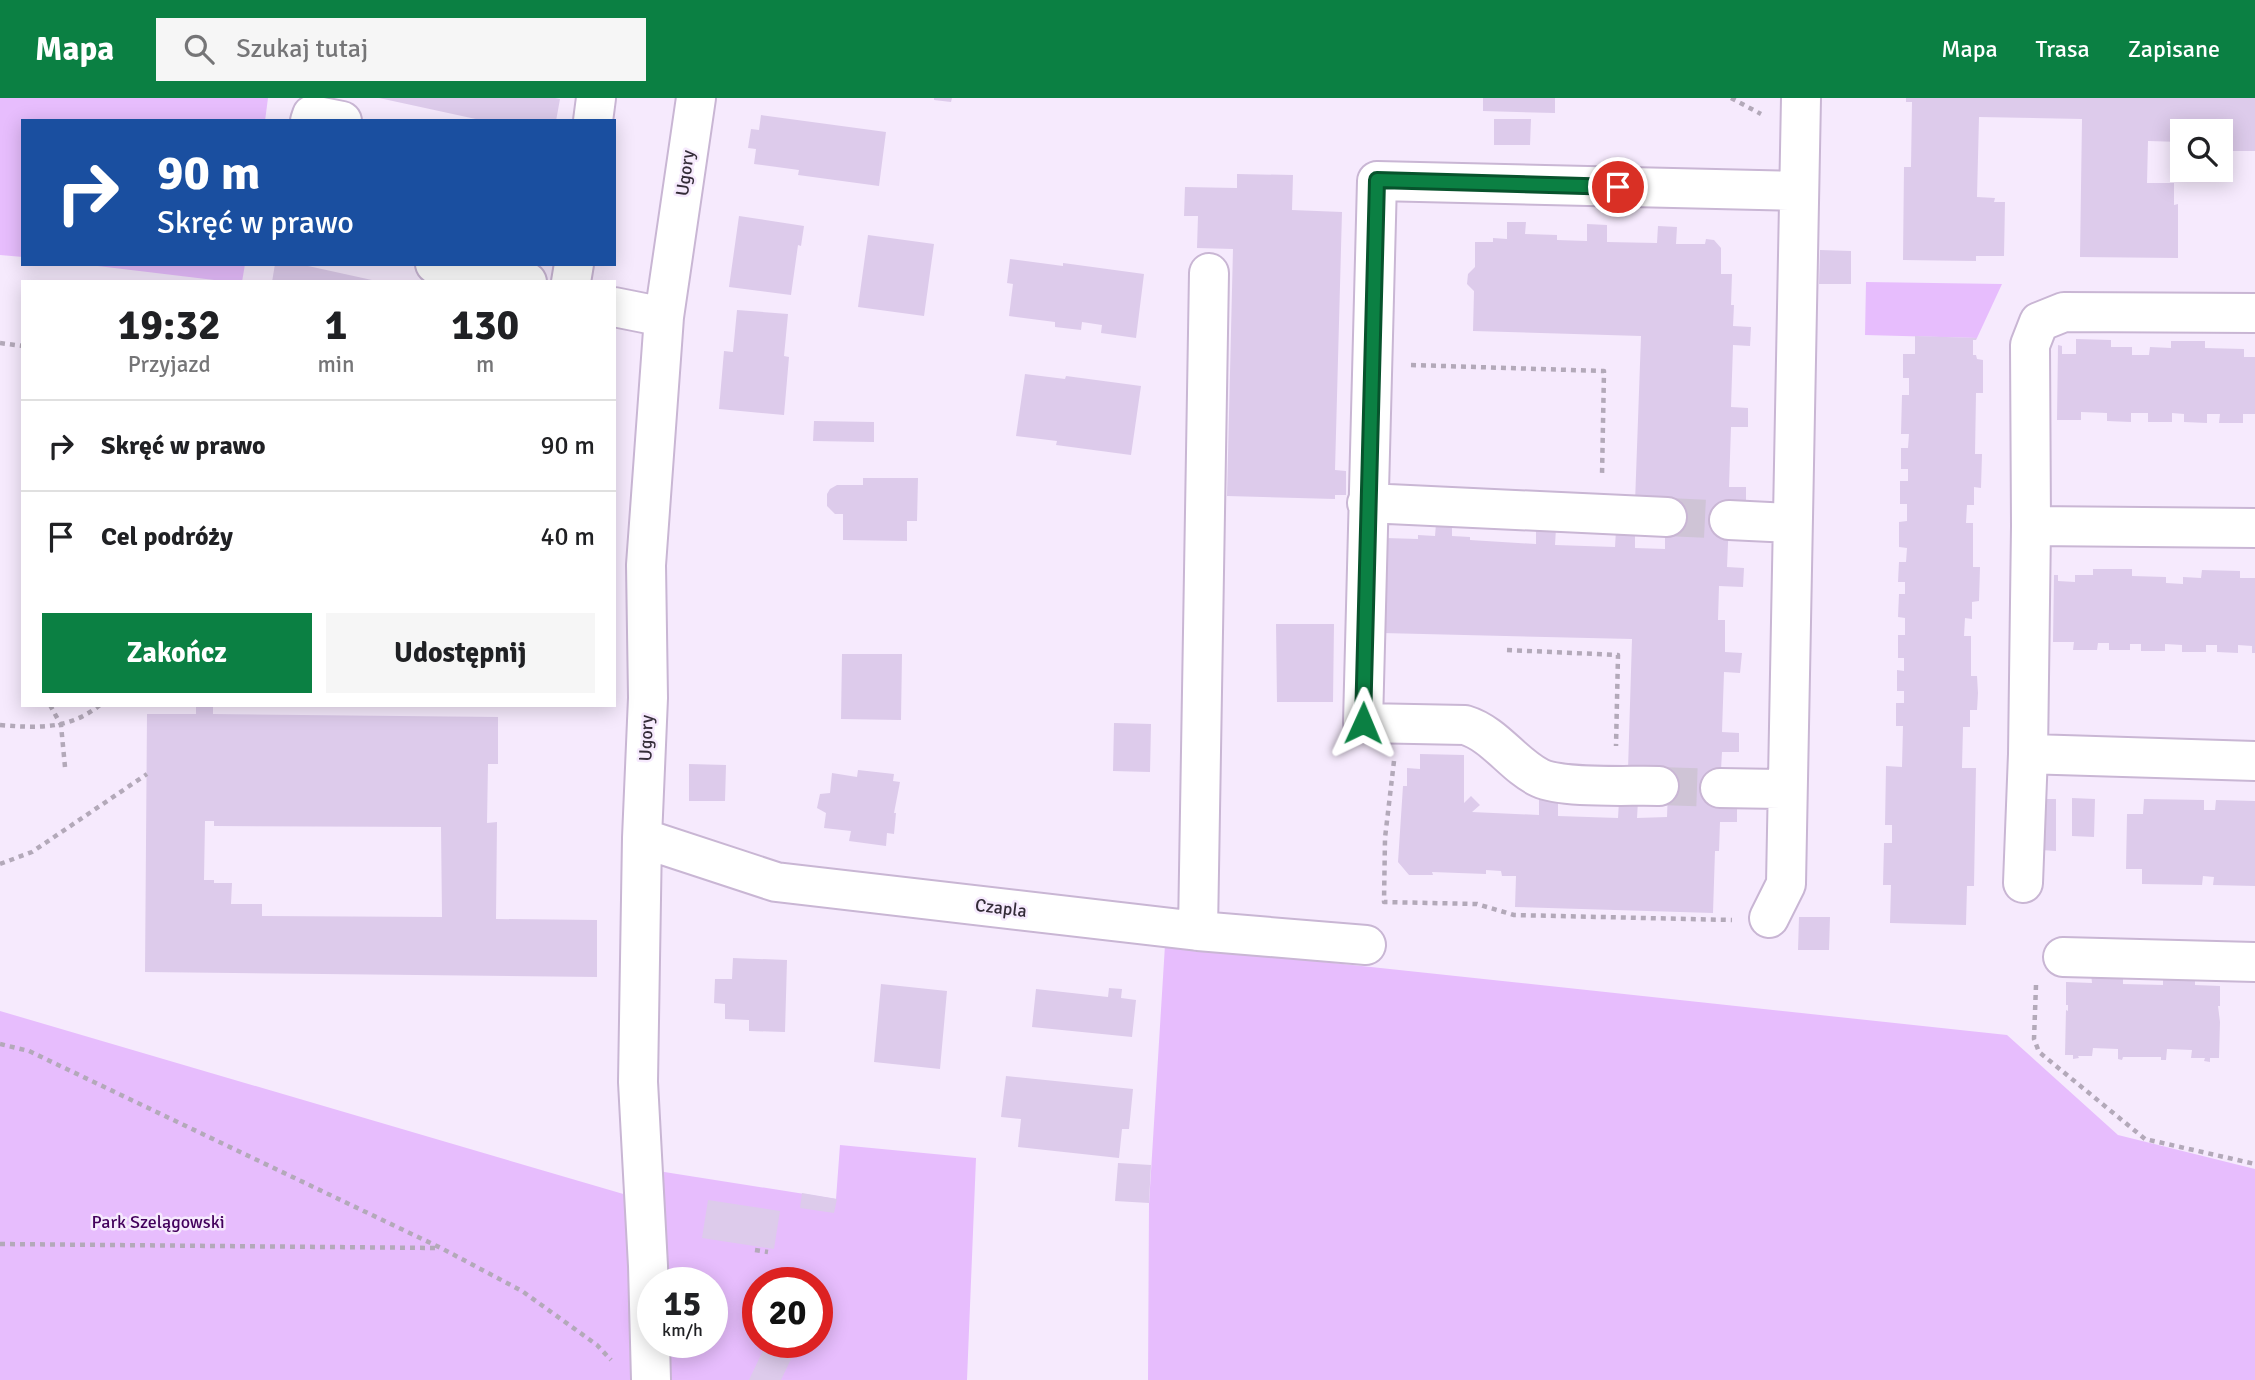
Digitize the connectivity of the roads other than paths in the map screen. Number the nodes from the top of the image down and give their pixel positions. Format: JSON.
{"nodes":[{"id":1,"x":596,"y":98,"type":"edge"},
{"id":2,"x":696,"y":98,"type":"edge"},
{"id":3,"x":1801,"y":98,"type":"edge"},
{"id":4,"x":311,"y":119,"type":"edge"},
{"id":5,"x":332,"y":119,"type":"edge"},
{"id":6,"x":593,"y":119,"type":"edge"},
{"id":7,"x":1799,"y":191,"type":"junction"},
{"id":8,"x":445,"y":266,"type":"edge"},
{"id":9,"x":1209,"y":273,"type":"dead end"},
{"id":10,"x":517,"y":280,"type":"edge"},
{"id":11,"x":616,"y":307,"type":"edge"},
{"id":12,"x":2255,"y":313,"type":"edge"},
{"id":13,"x":664,"y":317,"type":"junction"},
{"id":14,"x":1367,"y":503,"type":"junction"},
{"id":15,"x":1667,"y":517,"type":"tunnel mouth"},
{"id":16,"x":1729,"y":520,"type":"tunnel mouth"},
{"id":17,"x":1793,"y":523,"type":"junction"},
{"id":18,"x":2031,"y":526,"type":"junction"},
{"id":19,"x":2255,"y":528,"type":"edge"},
{"id":20,"x":2028,"y":754,"type":"junction"},
{"id":21,"x":2255,"y":761,"type":"edge"},
{"id":22,"x":1659,"y":786,"type":"tunnel mouth"},
{"id":23,"x":1720,"y":788,"type":"tunnel mouth"},
{"id":24,"x":1787,"y":789,"type":"junction"},
{"id":25,"x":642,"y":838,"type":"junction"},
{"id":26,"x":2023,"y":883,"type":"dead end"},
{"id":27,"x":1769,"y":918,"type":"road end"},
{"id":28,"x":1198,"y":931,"type":"junction"},
{"id":29,"x":1366,"y":945,"type":"dead end"},
{"id":30,"x":2255,"y":962,"type":"edge"},
{"id":31,"x":2050,"y":966,"type":"road end"},
{"id":32,"x":651,"y":1380,"type":"edge"}],
"edges":[{"from":1,"to":6,"type":"street"},
{"from":2,"to":13,"type":"street","name":"Ugory"},
{"from":3,"to":7,"type":"street"},
{"from":4,"to":5,"type":"street"},
{"from":7,"to":14,"type":"street"},
{"from":7,"to":17,"type":"street"},
{"from":8,"to":10,"type":"street"},
{"from":9,"to":28,"type":"street"},
{"from":11,"to":13,"type":"street"},
{"from":12,"to":18,"type":"street"},
{"from":13,"to":25,"type":"street","name":"Ugory"},
{"from":14,"to":15,"type":"street"},
{"from":14,"to":22,"type":"street"},
{"from":16,"to":17,"type":"street"},
{"from":17,"to":24,"type":"street"},
{"from":18,"to":19,"type":"street"},
{"from":18,"to":20,"type":"street"},
{"from":20,"to":21,"type":"street"},
{"from":20,"to":26,"type":"street"},
{"from":23,"to":24,"type":"street"},
{"from":24,"to":27,"type":"street"},
{"from":25,"to":28,"type":"street","name":"Czapla"},
{"from":25,"to":32,"type":"street","name":"Ugory"},
{"from":28,"to":29,"type":"street","name":"Czapla"},
{"from":30,"to":31,"type":"street"}]}
